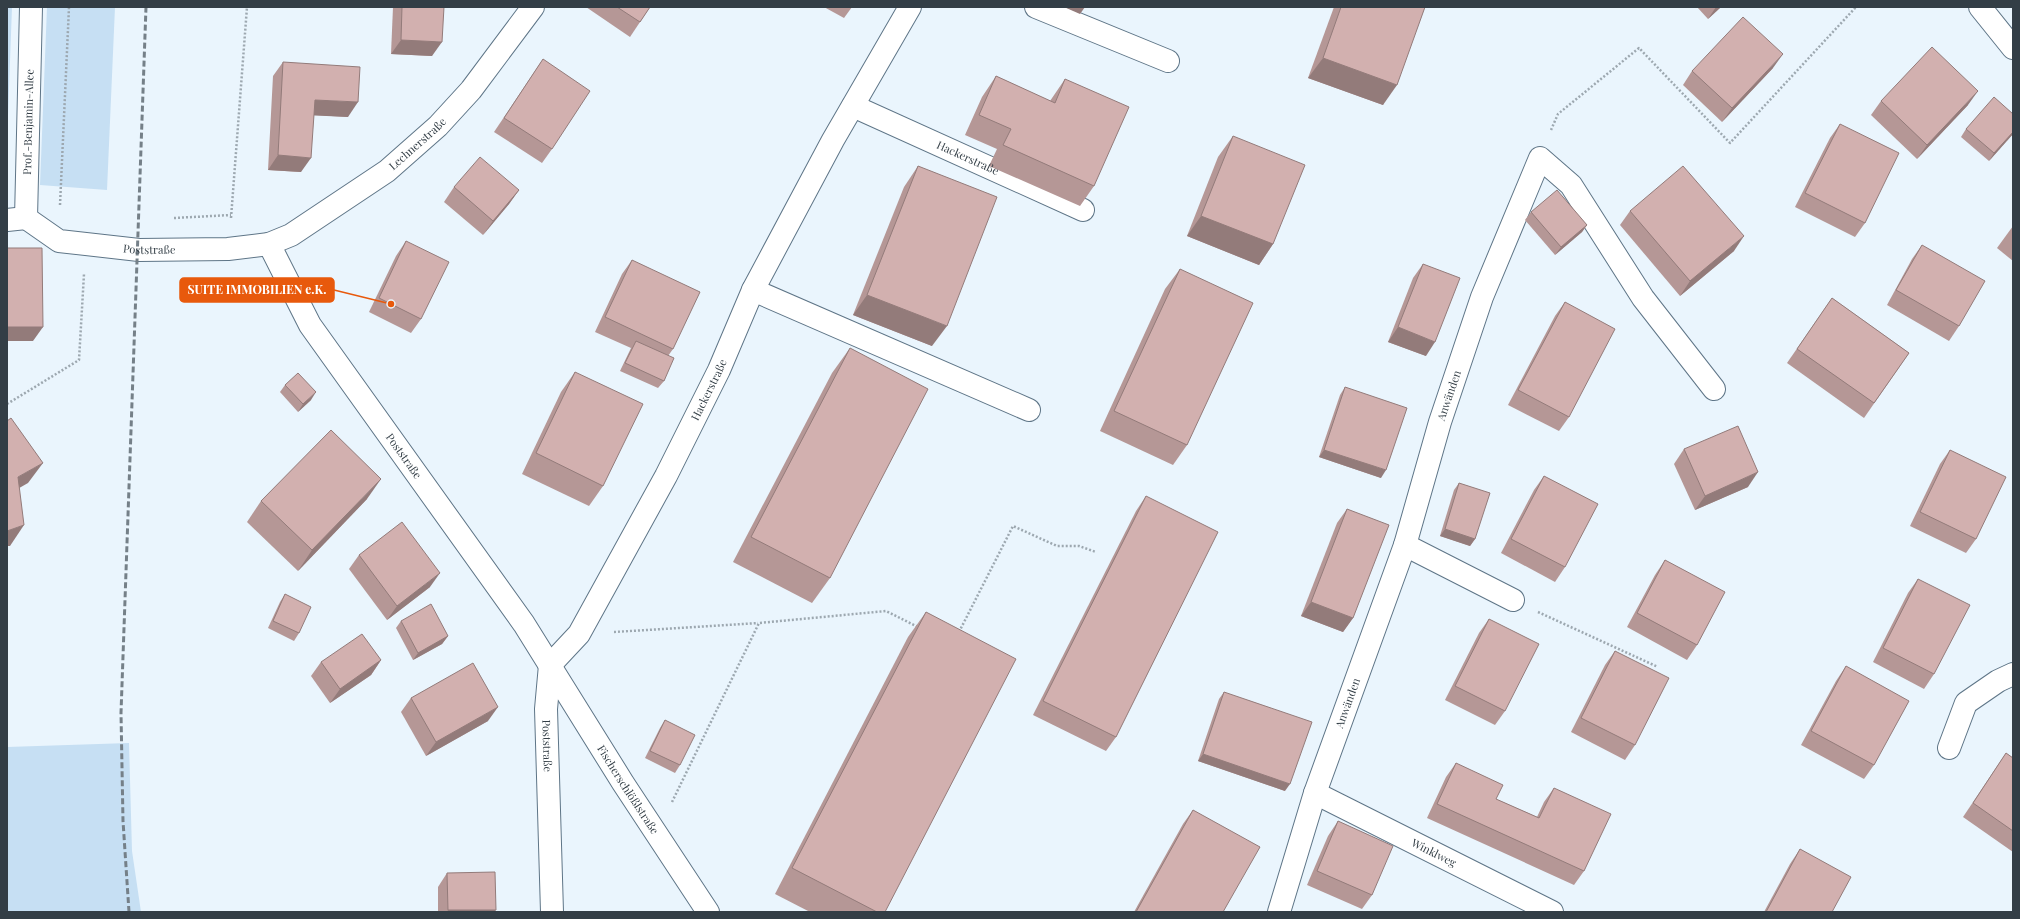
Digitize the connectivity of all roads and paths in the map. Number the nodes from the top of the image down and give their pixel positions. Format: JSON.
{"nodes":[{"id":1,"x":31,"y":7,"type":"edge"},
{"id":2,"x":69,"y":7,"type":"edge"},
{"id":3,"x":247,"y":7,"type":"edge"},
{"id":4,"x":533,"y":7,"type":"edge"},
{"id":5,"x":910,"y":7,"type":"edge"},
{"id":6,"x":1036,"y":7,"type":"edge"},
{"id":7,"x":1856,"y":7,"type":"edge"},
{"id":8,"x":1980,"y":7,"type":"edge"},
{"id":9,"x":2013,"y":48,"type":"edge"},
{"id":10,"x":1168,"y":61,"type":"dead end"},
{"id":11,"x":852,"y":106,"type":"junction"},
{"id":12,"x":1540,"y":158,"type":"junction"},
{"id":13,"x":1082,"y":210,"type":"dead end"},
{"id":14,"x":231,"y":214,"type":"junction"},
{"id":15,"x":171,"y":218,"type":"dead end"},
{"id":16,"x":17,"y":219,"type":"edge"},
{"id":17,"x":58,"y":241,"type":"junction"},
{"id":18,"x":269,"y":244,"type":"junction"},
{"id":19,"x":228,"y":249,"type":"junction"},
{"id":20,"x":753,"y":290,"type":"junction"},
{"id":21,"x":1714,"y":389,"type":"dead end"},
{"id":22,"x":7,"y":404,"type":"edge"},
{"id":23,"x":1029,"y":410,"type":"dead end"},
{"id":24,"x":1405,"y":544,"type":"junction"},
{"id":25,"x":1096,"y":552,"type":"dead end"},
{"id":26,"x":1513,"y":600,"type":"joint"},
{"id":27,"x":759,"y":623,"type":"junction"},
{"id":28,"x":920,"y":628,"type":"edge"},
{"id":29,"x":579,"y":634,"type":"junction"},
{"id":30,"x":956,"y":638,"type":"edge"},
{"id":31,"x":550,"y":665,"type":"junction"},
{"id":32,"x":1658,"y":667,"type":"dead end"},
{"id":33,"x":2013,"y":674,"type":"edge"},
{"id":34,"x":1949,"y":748,"type":"dead end"},
{"id":35,"x":1315,"y":793,"type":"junction"},
{"id":36,"x":651,"y":826,"type":"junction"},
{"id":37,"x":552,"y":912,"type":"edge"},
{"id":38,"x":708,"y":912,"type":"edge"},
{"id":39,"x":1279,"y":912,"type":"edge"},
{"id":40,"x":1552,"y":912,"type":"edge"}],
"edges":[{"from":1,"to":16,"type":"street","name":"Prof.-Benjamin-Allee"},
{"from":2,"to":17,"type":"path"},
{"from":3,"to":14,"type":"path"},
{"from":4,"to":18,"type":"street","name":"Lechnerstraße"},
{"from":5,"to":11,"type":"street","name":"Hackerstraße"},
{"from":6,"to":10,"type":"street"},
{"from":7,"to":12,"type":"path"},
{"from":8,"to":9,"type":"street"},
{"from":11,"to":13,"type":"street","name":"Hackerstraße"},
{"from":11,"to":20,"type":"street","name":"Hackerstraße"},
{"from":12,"to":21,"type":"street"},
{"from":12,"to":24,"type":"street","name":"Anwänden"},
{"from":14,"to":15,"type":"path"},
{"from":14,"to":19,"type":"path"},
{"from":16,"to":17,"type":"street","name":"Poststraße"},
{"from":17,"to":19,"type":"street","name":"Poststraße"},
{"from":17,"to":22,"type":"path"},
{"from":18,"to":19,"type":"street","name":"Poststraße"},
{"from":18,"to":31,"type":"street","name":"Poststraße"},
{"from":20,"to":23,"type":"street"},
{"from":20,"to":29,"type":"street","name":"Hackerstraße"},
{"from":24,"to":26,"type":"street"},
{"from":24,"to":35,"type":"street","name":"Anwänden"},
{"from":25,"to":30,"type":"path"},
{"from":26,"to":32,"type":"path"},
{"from":27,"to":28,"type":"path"},
{"from":27,"to":29,"type":"path"},
{"from":27,"to":36,"type":"path"},
{"from":29,"to":31,"type":"street","name":"Hackerstraße"},
{"from":31,"to":36,"type":"street","name":"Fischerschlößlstraße"},
{"from":31,"to":37,"type":"street","name":"Poststraße"},
{"from":33,"to":34,"type":"street"},
{"from":35,"to":39,"type":"street","name":"Anwänden"},
{"from":35,"to":40,"type":"street","name":"Winklweg"},
{"from":36,"to":38,"type":"street","name":"Fischerschlößlstraße"}]}
